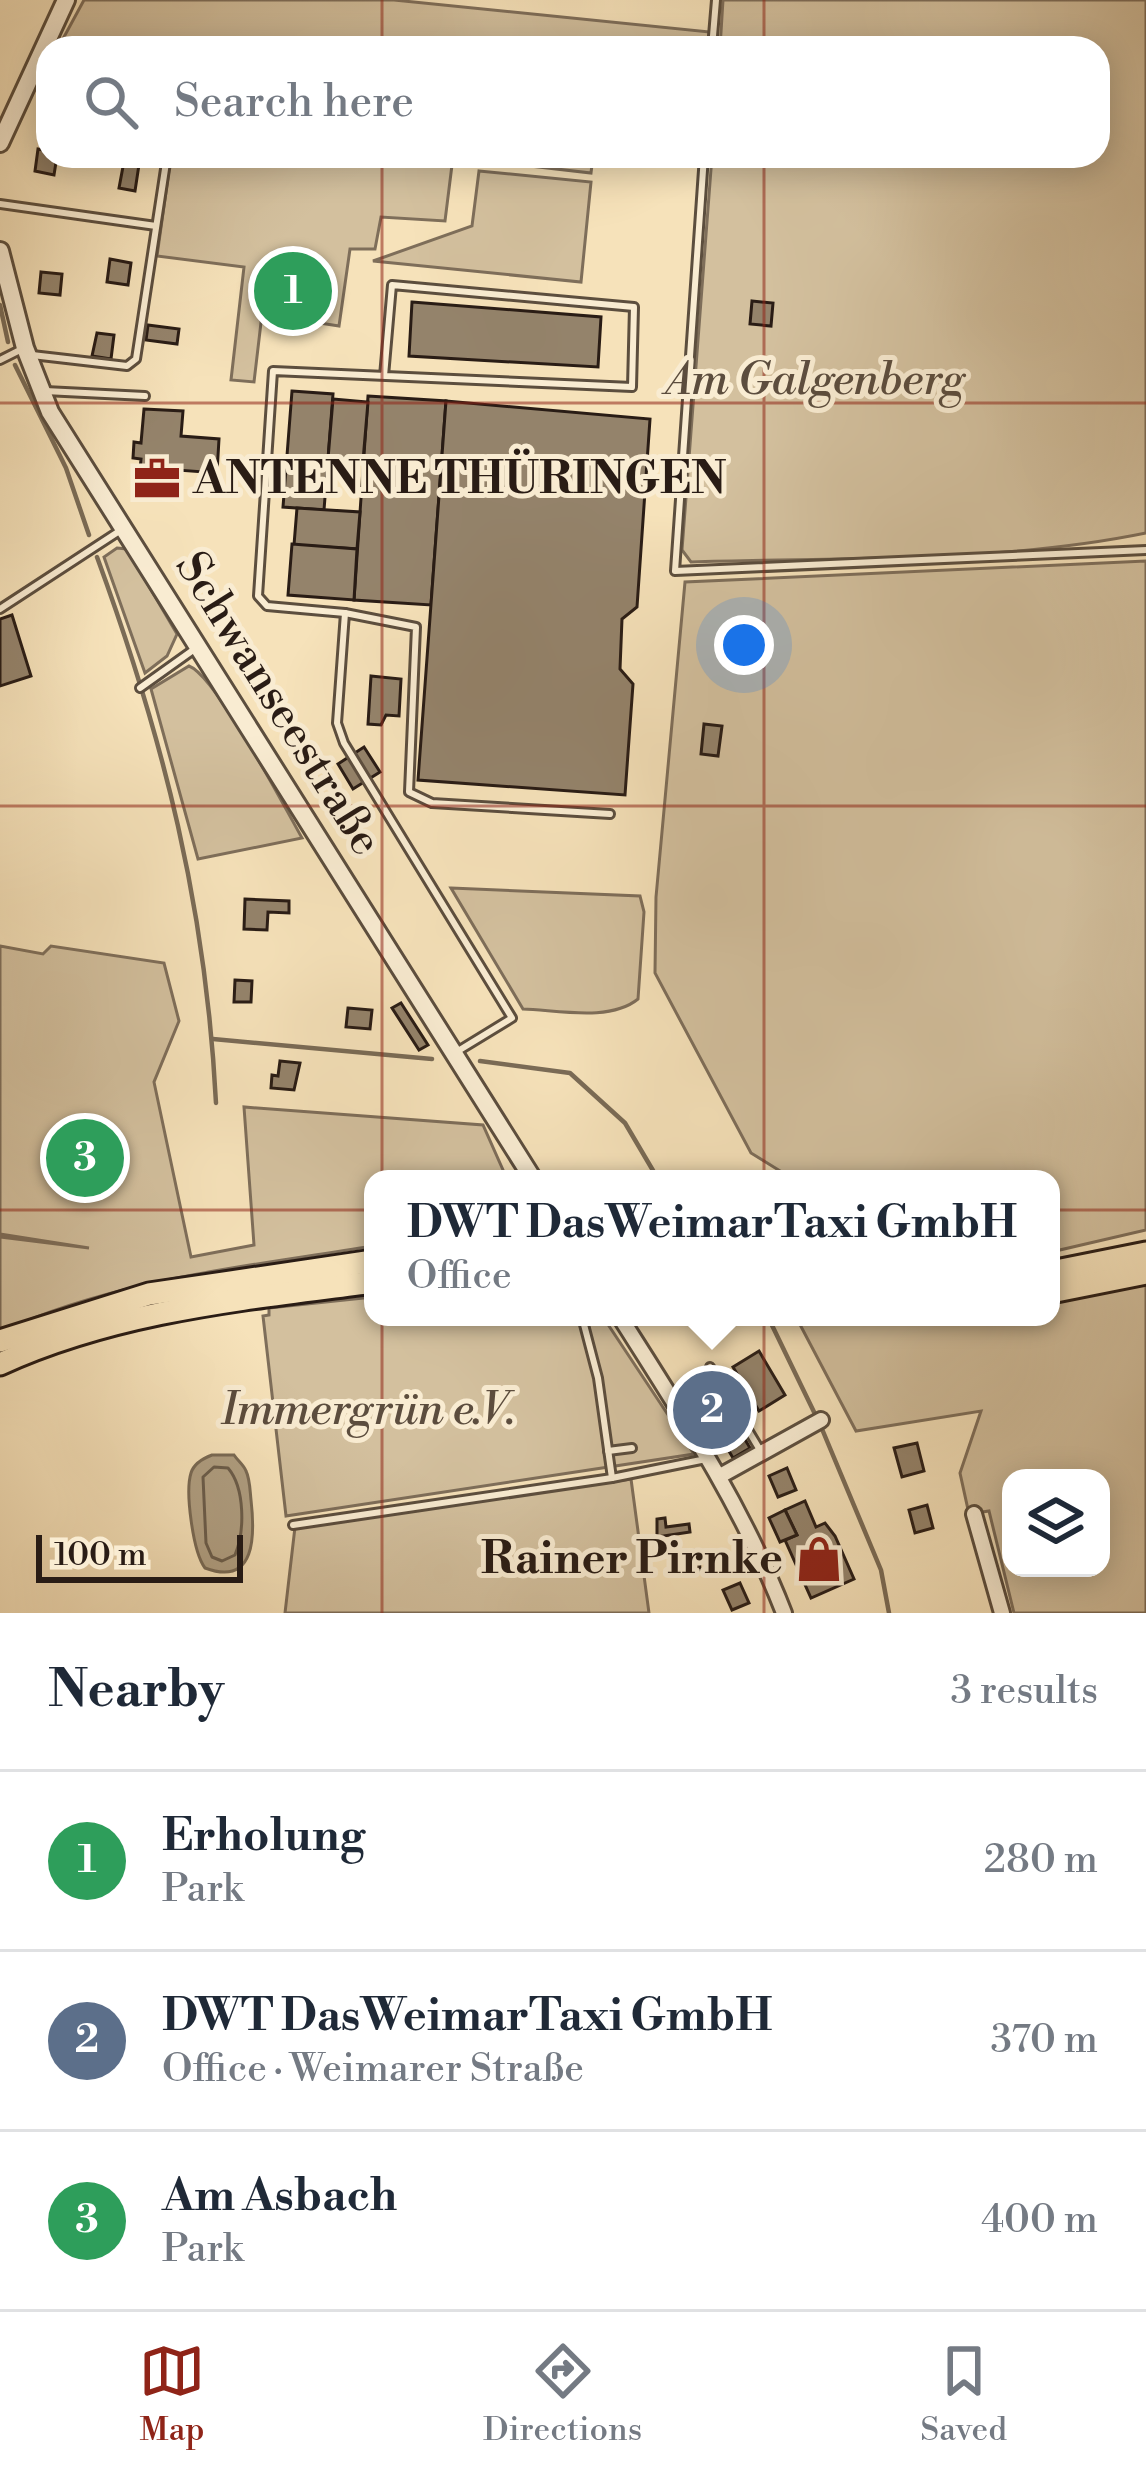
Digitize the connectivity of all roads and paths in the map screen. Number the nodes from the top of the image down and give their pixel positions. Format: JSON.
{"nodes":[{"id":1,"x":66,"y":0,"type":"edge"},
{"id":2,"x":716,"y":0,"type":"edge"},
{"id":3,"x":49,"y":36,"type":"edge"},
{"id":4,"x":713,"y":36,"type":"edge"},
{"id":5,"x":36,"y":65,"type":"edge"},
{"id":6,"x":0,"y":143,"type":"edge"},
{"id":7,"x":165,"y":168,"type":"edge"},
{"id":8,"x":703,"y":168,"type":"edge"},
{"id":9,"x":0,"y":204,"type":"edge"},
{"id":10,"x":156,"y":226,"type":"junction"},
{"id":11,"x":0,"y":251,"type":"edge"},
{"id":12,"x":27,"y":352,"type":"junction"},
{"id":13,"x":0,"y":360,"type":"edge"},
{"id":14,"x":384,"y":376,"type":"junction"},
{"id":15,"x":41,"y":392,"type":"junction"},
{"id":16,"x":145,"y":396,"type":"dead end"},
{"id":17,"x":124,"y":528,"type":"junction"},
{"id":18,"x":1146,"y":550,"type":"edge"},
{"id":19,"x":0,"y":609,"type":"edge"},
{"id":20,"x":346,"y":613,"type":"junction"},
{"id":21,"x":199,"y":646,"type":"junction"},
{"id":22,"x":140,"y":688,"type":"dead end"},
{"id":23,"x":610,"y":814,"type":"dead end"},
{"id":24,"x":455,"y":1053,"type":"junction"},
{"id":25,"x":526,"y":1170,"type":"edge"},
{"id":26,"x":1146,"y":1253,"type":"edge"},
{"id":27,"x":364,"y":1262,"type":"edge"},
{"id":28,"x":1060,"y":1270,"type":"edge"},
{"id":29,"x":1146,"y":1273,"type":"edge"},
{"id":30,"x":364,"y":1283,"type":"edge"},
{"id":31,"x":1060,"y":1290,"type":"edge"},
{"id":32,"x":585,"y":1326,"type":"edge"},
{"id":33,"x":626,"y":1326,"type":"edge"},
{"id":34,"x":0,"y":1341,"type":"edge"},
{"id":35,"x":0,"y":1364,"type":"edge"},
{"id":36,"x":710,"y":1367,"type":"dead end"},
{"id":37,"x":821,"y":1420,"type":"dead end"},
{"id":38,"x":632,"y":1448,"type":"dead end"},
{"id":39,"x":608,"y":1451,"type":"junction"},
{"id":40,"x":762,"y":1454,"type":"junction"},
{"id":41,"x":710,"y":1459,"type":"junction"},
{"id":42,"x":720,"y":1476,"type":"junction"},
{"id":43,"x":612,"y":1478,"type":"junction"},
{"id":44,"x":974,"y":1514,"type":"dead end"},
{"id":45,"x":293,"y":1525,"type":"dead end"},
{"id":46,"x":784,"y":1613,"type":"edge"},
{"id":47,"x":1002,"y":1613,"type":"edge"}],
"edges":[{"from":1,"to":3,"type":"street"},
{"from":2,"to":4,"type":"lane"},
{"from":5,"to":6,"type":"street"},
{"from":7,"to":10,"type":"lane"},
{"from":8,"to":18,"type":"lane"},
{"from":9,"to":10,"type":"lane"},
{"from":10,"to":12,"type":"lane"},
{"from":11,"to":12,"type":"street","name":"Schwanseestraße"},
{"from":12,"to":13,"type":"lane"},
{"from":12,"to":15,"type":"street","name":"Schwanseestraße"},
{"from":14,"to":14,"type":"lane"},
{"from":14,"to":20,"type":"lane"},
{"from":15,"to":16,"type":"lane"},
{"from":15,"to":17,"type":"street","name":"Schwanseestraße"},
{"from":17,"to":19,"type":"lane"},
{"from":17,"to":21,"type":"street","name":"Schwanseestraße"},
{"from":20,"to":23,"type":"lane"},
{"from":20,"to":24,"type":"lane"},
{"from":21,"to":22,"type":"lane"},
{"from":21,"to":24,"type":"street","name":"Schwanseestraße"},
{"from":24,"to":25,"type":"street","name":"Schwanseestraße"},
{"from":26,"to":28,"type":"main road"},
{"from":27,"to":34,"type":"main road"},
{"from":29,"to":31,"type":"main road"},
{"from":30,"to":35,"type":"main road"},
{"from":32,"to":39,"type":"lane"},
{"from":33,"to":41,"type":"street"},
{"from":36,"to":40,"type":"lane"},
{"from":37,"to":40,"type":"street"},
{"from":38,"to":39,"type":"lane"},
{"from":39,"to":43,"type":"lane"},
{"from":40,"to":42,"type":"street"},
{"from":41,"to":42,"type":"street"},
{"from":41,"to":43,"type":"lane"},
{"from":42,"to":46,"type":"street"},
{"from":43,"to":45,"type":"lane"},
{"from":44,"to":47,"type":"street"}]}
